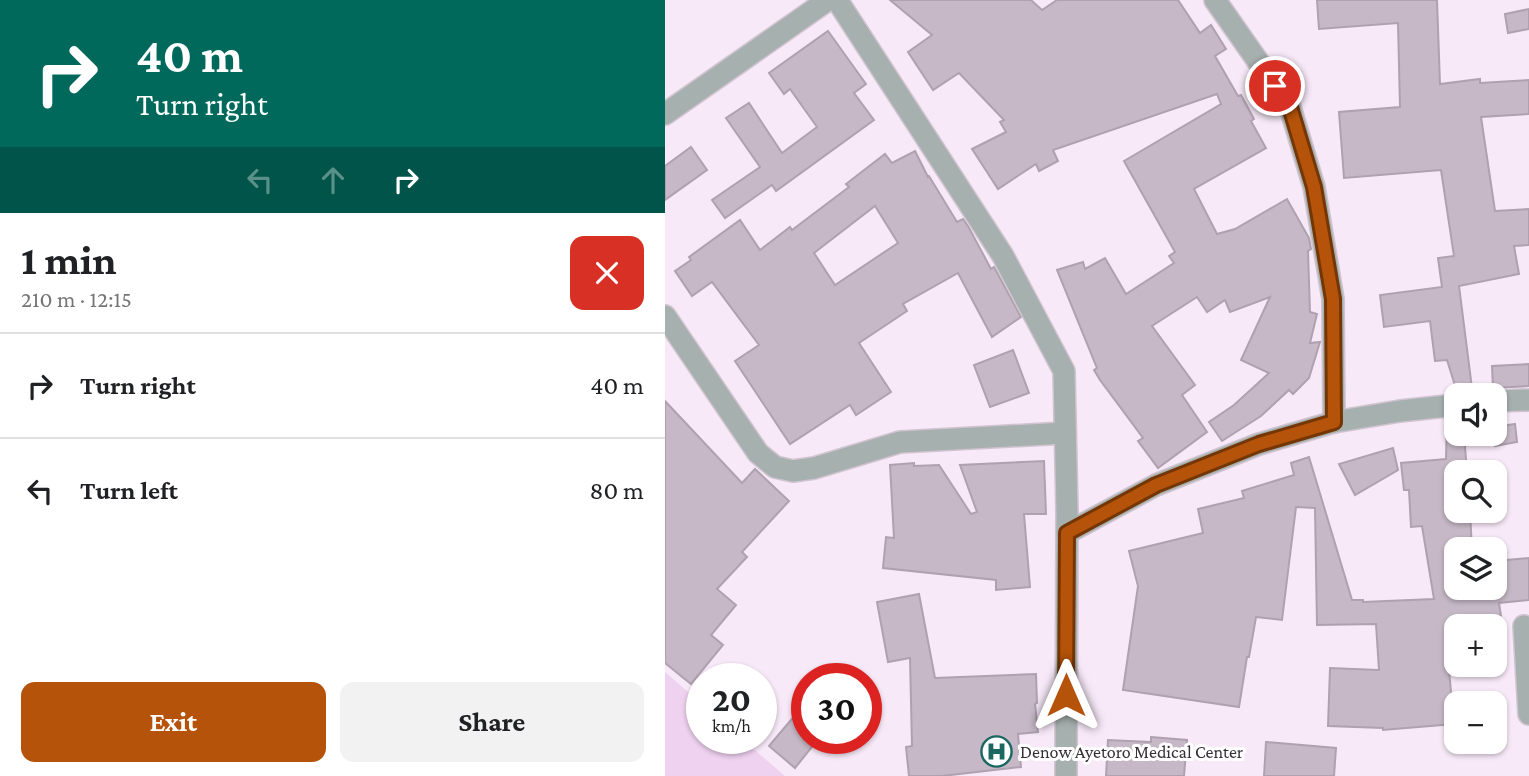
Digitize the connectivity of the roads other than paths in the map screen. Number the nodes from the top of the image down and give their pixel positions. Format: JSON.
{"nodes":[{"id":1,"x":828,"y":0,"type":"edge"},
{"id":2,"x":837,"y":0,"type":"edge"},
{"id":3,"x":1215,"y":0,"type":"edge"},
{"id":4,"x":665,"y":114,"type":"edge"},
{"id":5,"x":667,"y":326,"type":"edge"},
{"id":6,"x":1529,"y":400,"type":"edge"},
{"id":7,"x":1507,"y":401,"type":"edge"},
{"id":8,"x":1444,"y":406,"type":"edge"},
{"id":9,"x":1334,"y":422,"type":"junction"},
{"id":10,"x":1066,"y":433,"type":"junction"},
{"id":11,"x":1067,"y":533,"type":"junction"},
{"id":12,"x":1524,"y":626,"type":"dead end"},
{"id":13,"x":1529,"y":714,"type":"edge"},
{"id":14,"x":1066,"y":776,"type":"edge"}],
"edges":[{"from":1,"to":4,"type":"street"},
{"from":2,"to":10,"type":"street"},
{"from":3,"to":9,"type":"street"},
{"from":5,"to":10,"type":"street"},
{"from":6,"to":7,"type":"street"},
{"from":8,"to":9,"type":"street"},
{"from":9,"to":11,"type":"street"},
{"from":10,"to":11,"type":"street"},
{"from":11,"to":14,"type":"street"},
{"from":12,"to":13,"type":"street"}]}
